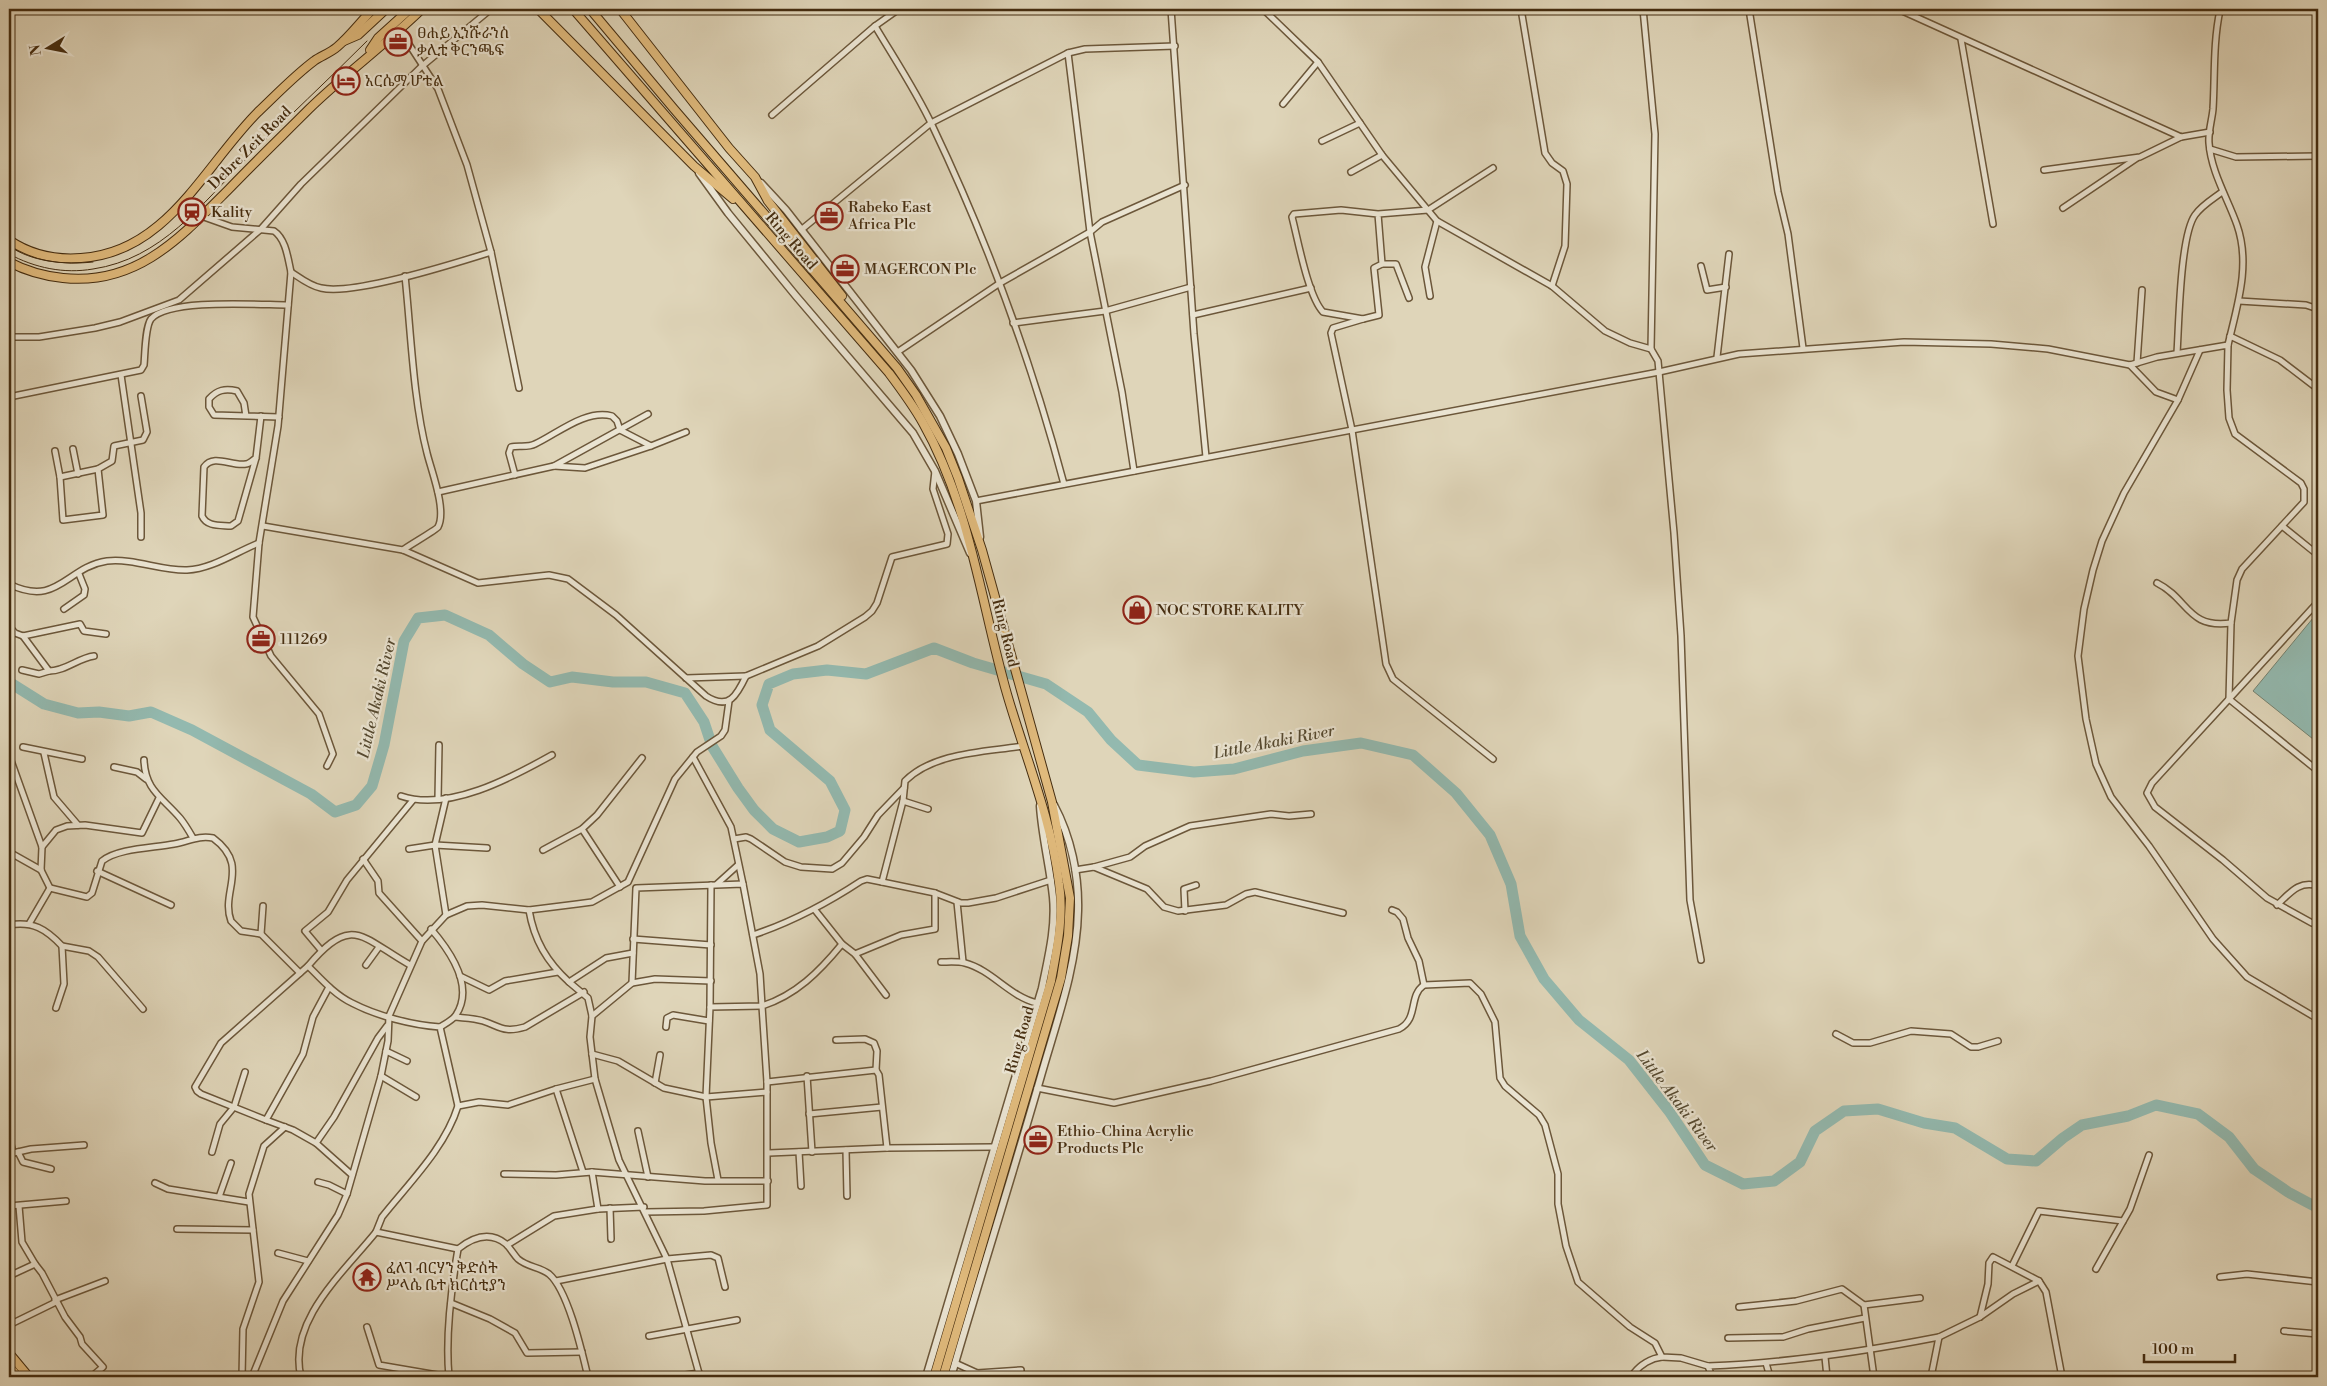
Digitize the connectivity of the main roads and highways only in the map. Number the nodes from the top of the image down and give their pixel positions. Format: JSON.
{"nodes":[{"id":1,"x":373,"y":9,"type":"edge"},
{"id":2,"x":386,"y":9,"type":"edge"},
{"id":3,"x":410,"y":9,"type":"edge"},
{"id":4,"x":422,"y":9,"type":"edge"},
{"id":5,"x":538,"y":9,"type":"edge"},
{"id":6,"x":573,"y":9,"type":"edge"},
{"id":7,"x":590,"y":9,"type":"edge"},
{"id":8,"x":620,"y":9,"type":"edge"},
{"id":9,"x":342,"y":42,"type":"junction"},
{"id":10,"x":366,"y":56,"type":"junction"},
{"id":11,"x":745,"y":208,"type":"junction"},
{"id":12,"x":9,"y":240,"type":"edge"},
{"id":13,"x":9,"y":262,"type":"edge"},
{"id":14,"x":856,"y":319,"type":"junction"},
{"id":15,"x":9,"y":1353,"type":"edge"},
{"id":16,"x":9,"y":1366,"type":"edge"},
{"id":17,"x":18,"y":1377,"type":"edge"},
{"id":18,"x":29,"y":1377,"type":"edge"},
{"id":19,"x":934,"y":1377,"type":"edge"},
{"id":20,"x":943,"y":1377,"type":"edge"}],
"edges":[{"from":1,"to":9,"type":"main road"},
{"from":2,"to":9,"type":"main road"},
{"from":3,"to":10,"type":"main road"},
{"from":4,"to":10,"type":"main road"},
{"from":5,"to":11,"type":"main road"},
{"from":6,"to":11,"type":"main road","name":"Ring Road"},
{"from":7,"to":14,"type":"main road","name":"Ring Road"},
{"from":8,"to":14,"type":"main road"},
{"from":9,"to":12,"type":"main road","name":"Debre Zeit Road"},
{"from":10,"to":13,"type":"main road","name":"Debre Zeit Road"},
{"from":11,"to":19,"type":"main road","name":"Ring Road"},
{"from":14,"to":20,"type":"main road","name":"Ring Road"},
{"from":15,"to":18,"type":"main road"},
{"from":16,"to":17,"type":"main road"}]}
